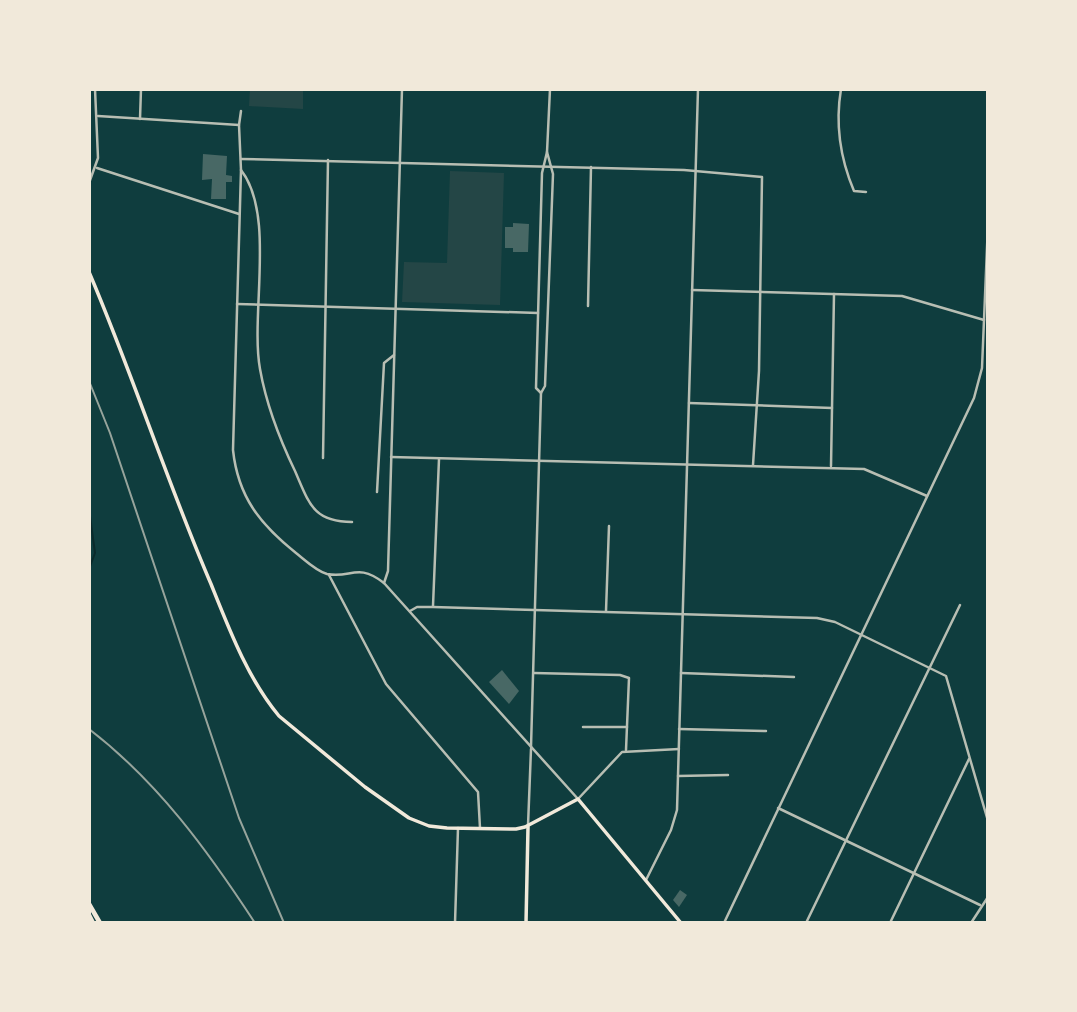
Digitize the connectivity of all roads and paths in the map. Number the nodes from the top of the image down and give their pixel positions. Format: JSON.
{"nodes":[{"id":1,"x":95,"y":89,"type":"edge"},
{"id":2,"x":141,"y":89,"type":"edge"},
{"id":3,"x":402,"y":89,"type":"edge"},
{"id":4,"x":550,"y":89,"type":"edge"},
{"id":5,"x":698,"y":89,"type":"edge"},
{"id":6,"x":841,"y":89,"type":"edge"},
{"id":7,"x":241,"y":111,"type":"dead end"},
{"id":8,"x":98,"y":116,"type":"junction"},
{"id":9,"x":140,"y":118,"type":"junction"},
{"id":10,"x":239,"y":125,"type":"junction"},
{"id":11,"x":547,"y":152,"type":"junction"},
{"id":12,"x":241,"y":159,"type":"junction"},
{"id":13,"x":328,"y":160,"type":"junction"},
{"id":14,"x":400,"y":161,"type":"junction"},
{"id":15,"x":543,"y":165,"type":"junction"},
{"id":16,"x":552,"y":166,"type":"junction"},
{"id":17,"x":591,"y":167,"type":"junction"},
{"id":18,"x":97,"y":168,"type":"junction"},
{"id":19,"x":241,"y":170,"type":"junction"},
{"id":20,"x":695,"y":172,"type":"junction"},
{"id":21,"x":89,"y":183,"type":"edge"},
{"id":22,"x":866,"y":192,"type":"dead end"},
{"id":23,"x":240,"y":214,"type":"junction"},
{"id":24,"x":988,"y":224,"type":"edge"},
{"id":25,"x":89,"y":272,"type":"edge"},
{"id":26,"x":692,"y":290,"type":"junction"},
{"id":27,"x":760,"y":293,"type":"junction"},
{"id":28,"x":834,"y":295,"type":"junction"},
{"id":29,"x":237,"y":304,"type":"junction"},
{"id":30,"x":258,"y":304,"type":"junction"},
{"id":31,"x":324,"y":305,"type":"junction"},
{"id":32,"x":588,"y":306,"type":"dead end"},
{"id":33,"x":395,"y":308,"type":"junction"},
{"id":34,"x":538,"y":313,"type":"junction"},
{"id":35,"x":984,"y":320,"type":"junction"},
{"id":36,"x":394,"y":355,"type":"junction"},
{"id":37,"x":982,"y":368,"type":"junction"},
{"id":38,"x":988,"y":369,"type":"edge"},
{"id":39,"x":541,"y":393,"type":"junction"},
{"id":40,"x":689,"y":403,"type":"junction"},
{"id":41,"x":757,"y":406,"type":"junction"},
{"id":42,"x":832,"y":408,"type":"junction"},
{"id":43,"x":391,"y":457,"type":"junction"},
{"id":44,"x":323,"y":458,"type":"dead end"},
{"id":45,"x":439,"y":459,"type":"junction"},
{"id":46,"x":539,"y":461,"type":"junction"},
{"id":47,"x":687,"y":464,"type":"junction"},
{"id":48,"x":753,"y":465,"type":"junction"},
{"id":49,"x":831,"y":468,"type":"junction"},
{"id":50,"x":377,"y":492,"type":"dead end"},
{"id":51,"x":926,"y":496,"type":"junction"},
{"id":52,"x":352,"y":522,"type":"dead end"},
{"id":53,"x":609,"y":526,"type":"dead end"},
{"id":54,"x":329,"y":575,"type":"junction"},
{"id":55,"x":384,"y":583,"type":"junction"},
{"id":56,"x":960,"y":605,"type":"dead end"},
{"id":57,"x":433,"y":607,"type":"junction"},
{"id":58,"x":535,"y":610,"type":"junction"},
{"id":59,"x":410,"y":611,"type":"junction"},
{"id":60,"x":606,"y":611,"type":"junction"},
{"id":61,"x":683,"y":614,"type":"junction"},
{"id":62,"x":860,"y":635,"type":"junction"},
{"id":63,"x":930,"y":667,"type":"junction"},
{"id":64,"x":533,"y":673,"type":"junction"},
{"id":65,"x":681,"y":673,"type":"junction"},
{"id":66,"x":794,"y":677,"type":"dead end"},
{"id":67,"x":583,"y":727,"type":"dead end"},
{"id":68,"x":627,"y":727,"type":"junction"},
{"id":69,"x":679,"y":729,"type":"junction"},
{"id":70,"x":766,"y":731,"type":"dead end"},
{"id":71,"x":531,"y":747,"type":"junction"},
{"id":72,"x":679,"y":749,"type":"junction"},
{"id":73,"x":626,"y":750,"type":"junction"},
{"id":74,"x":969,"y":759,"type":"junction"},
{"id":75,"x":728,"y":775,"type":"dead end"},
{"id":76,"x":678,"y":776,"type":"junction"},
{"id":77,"x":578,"y":799,"type":"junction"},
{"id":78,"x":778,"y":808,"type":"junction"},
{"id":79,"x":988,"y":821,"type":"edge"},
{"id":80,"x":528,"y":826,"type":"junction"},
{"id":81,"x":458,"y":828,"type":"junction"},
{"id":82,"x":480,"y":829,"type":"junction"},
{"id":83,"x":845,"y":841,"type":"junction"},
{"id":84,"x":913,"y":873,"type":"junction"},
{"id":85,"x":646,"y":880,"type":"junction"},
{"id":86,"x":988,"y":897,"type":"edge"},
{"id":87,"x":89,"y":904,"type":"edge"},
{"id":88,"x":980,"y":905,"type":"junction"},
{"id":89,"x":89,"y":915,"type":"edge"},
{"id":90,"x":93,"y":923,"type":"edge"},
{"id":91,"x":100,"y":923,"type":"edge"},
{"id":92,"x":455,"y":923,"type":"edge"},
{"id":93,"x":526,"y":923,"type":"edge"},
{"id":94,"x":681,"y":923,"type":"edge"},
{"id":95,"x":724,"y":923,"type":"edge"},
{"id":96,"x":806,"y":923,"type":"edge"},
{"id":97,"x":890,"y":923,"type":"edge"},
{"id":98,"x":971,"y":923,"type":"edge"}],
"edges":[{"from":1,"to":8,"type":"street"},
{"from":2,"to":9,"type":"street"},
{"from":3,"to":14,"type":"street"},
{"from":4,"to":11,"type":"street"},
{"from":5,"to":20,"type":"street"},
{"from":6,"to":22,"type":"street"},
{"from":7,"to":10,"type":"street"},
{"from":8,"to":9,"type":"street"},
{"from":8,"to":18,"type":"street"},
{"from":9,"to":10,"type":"street"},
{"from":10,"to":12,"type":"street"},
{"from":11,"to":15,"type":"street"},
{"from":11,"to":16,"type":"street"},
{"from":12,"to":13,"type":"street"},
{"from":12,"to":19,"type":"street"},
{"from":13,"to":14,"type":"street"},
{"from":13,"to":31,"type":"street"},
{"from":14,"to":15,"type":"street"},
{"from":14,"to":33,"type":"street"},
{"from":15,"to":16,"type":"street"},
{"from":15,"to":34,"type":"street"},
{"from":16,"to":17,"type":"street"},
{"from":16,"to":39,"type":"street"},
{"from":17,"to":20,"type":"street"},
{"from":17,"to":32,"type":"street"},
{"from":18,"to":21,"type":"street"},
{"from":18,"to":23,"type":"street"},
{"from":19,"to":23,"type":"street"},
{"from":19,"to":30,"type":"street"},
{"from":20,"to":26,"type":"street"},
{"from":20,"to":27,"type":"street"},
{"from":23,"to":29,"type":"street"},
{"from":24,"to":35,"type":"street"},
{"from":25,"to":81,"type":"main road"},
{"from":26,"to":27,"type":"street"},
{"from":26,"to":40,"type":"street"},
{"from":27,"to":28,"type":"street"},
{"from":27,"to":41,"type":"street"},
{"from":28,"to":35,"type":"street"},
{"from":28,"to":42,"type":"street"},
{"from":29,"to":30,"type":"street"},
{"from":29,"to":54,"type":"street"},
{"from":30,"to":31,"type":"street"},
{"from":30,"to":52,"type":"street"},
{"from":31,"to":33,"type":"street"},
{"from":31,"to":44,"type":"street"},
{"from":33,"to":34,"type":"street"},
{"from":33,"to":36,"type":"street"},
{"from":34,"to":39,"type":"street"},
{"from":35,"to":37,"type":"street"},
{"from":36,"to":43,"type":"street"},
{"from":36,"to":50,"type":"street"},
{"from":37,"to":38,"type":"street"},
{"from":37,"to":51,"type":"street"},
{"from":39,"to":46,"type":"street"},
{"from":40,"to":41,"type":"street"},
{"from":40,"to":47,"type":"street"},
{"from":41,"to":42,"type":"street"},
{"from":41,"to":48,"type":"street"},
{"from":42,"to":49,"type":"street"},
{"from":43,"to":45,"type":"street"},
{"from":43,"to":55,"type":"street"},
{"from":45,"to":46,"type":"street"},
{"from":45,"to":57,"type":"street"},
{"from":46,"to":47,"type":"street"},
{"from":46,"to":58,"type":"street"},
{"from":47,"to":48,"type":"street"},
{"from":47,"to":61,"type":"street"},
{"from":48,"to":49,"type":"street"},
{"from":49,"to":51,"type":"street"},
{"from":51,"to":62,"type":"street"},
{"from":53,"to":60,"type":"street"},
{"from":54,"to":55,"type":"street"},
{"from":54,"to":82,"type":"street"},
{"from":55,"to":59,"type":"street"},
{"from":56,"to":63,"type":"street"},
{"from":57,"to":58,"type":"street"},
{"from":57,"to":59,"type":"street"},
{"from":58,"to":60,"type":"street"},
{"from":58,"to":64,"type":"street"},
{"from":59,"to":71,"type":"street"},
{"from":60,"to":61,"type":"street"},
{"from":61,"to":62,"type":"street"},
{"from":61,"to":65,"type":"street"},
{"from":62,"to":63,"type":"street"},
{"from":62,"to":78,"type":"street"},
{"from":63,"to":74,"type":"street"},
{"from":63,"to":83,"type":"street"},
{"from":64,"to":68,"type":"street"},
{"from":64,"to":71,"type":"street"},
{"from":65,"to":66,"type":"street"},
{"from":65,"to":69,"type":"street"},
{"from":67,"to":68,"type":"street"},
{"from":68,"to":73,"type":"street"},
{"from":69,"to":70,"type":"street"},
{"from":69,"to":72,"type":"street"},
{"from":71,"to":77,"type":"street"},
{"from":71,"to":80,"type":"street"},
{"from":72,"to":73,"type":"street"},
{"from":72,"to":76,"type":"street"},
{"from":73,"to":77,"type":"street"},
{"from":74,"to":79,"type":"street"},
{"from":74,"to":84,"type":"street"},
{"from":75,"to":76,"type":"street"},
{"from":76,"to":85,"type":"street"},
{"from":77,"to":80,"type":"main road"},
{"from":77,"to":85,"type":"main road"},
{"from":78,"to":83,"type":"street"},
{"from":78,"to":95,"type":"street"},
{"from":80,"to":82,"type":"main road"},
{"from":80,"to":93,"type":"main road"},
{"from":81,"to":82,"type":"main road"},
{"from":81,"to":92,"type":"street"},
{"from":83,"to":84,"type":"street"},
{"from":83,"to":96,"type":"street"},
{"from":84,"to":88,"type":"street"},
{"from":84,"to":97,"type":"street"},
{"from":85,"to":94,"type":"main road"},
{"from":86,"to":88,"type":"street"},
{"from":87,"to":91,"type":"highway"},
{"from":88,"to":98,"type":"street"},
{"from":89,"to":90,"type":"highway"}]}
